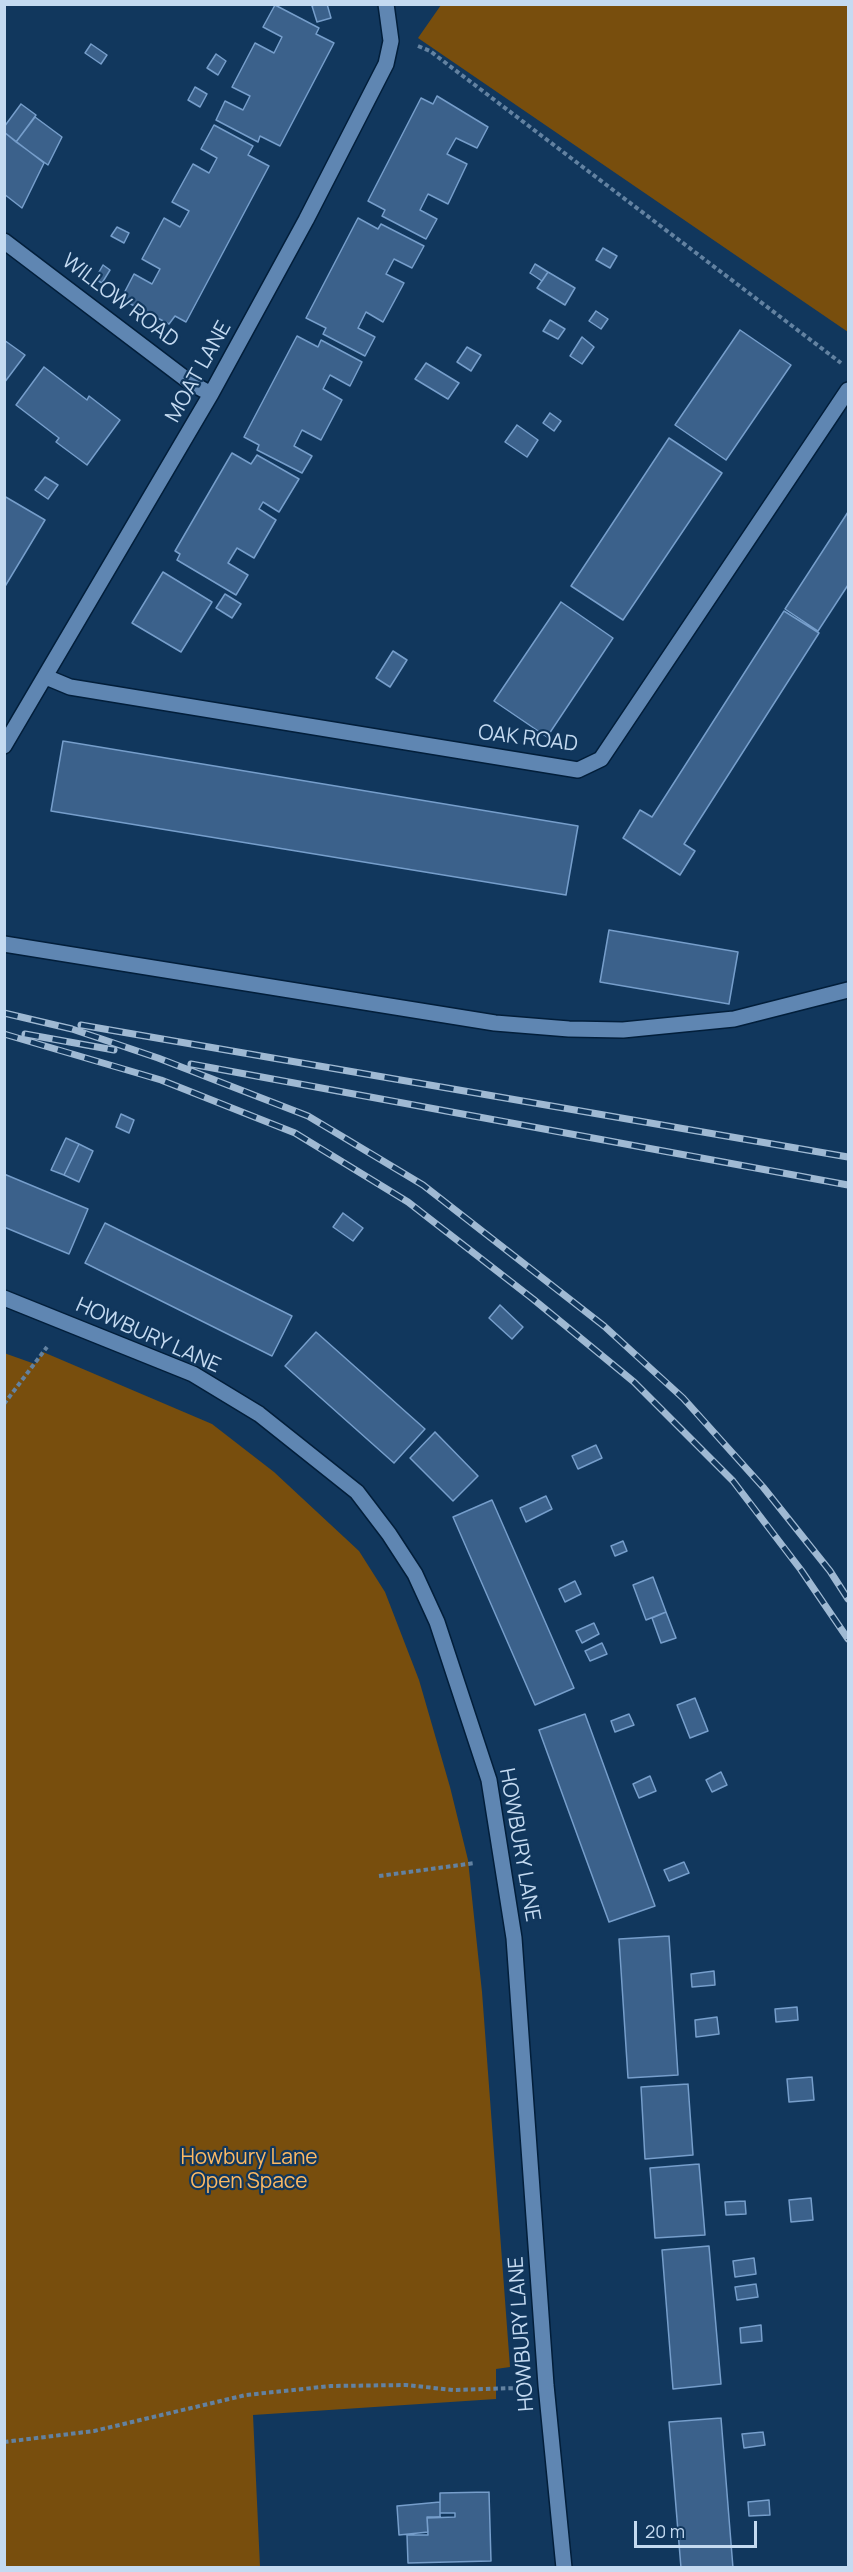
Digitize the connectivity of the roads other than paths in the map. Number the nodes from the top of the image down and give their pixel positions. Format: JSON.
{"nodes":[{"id":1,"x":386,"y":4,"type":"edge"},
{"id":2,"x":4,"y":241,"type":"edge"},
{"id":3,"x":849,"y":390,"type":"edge"},
{"id":4,"x":211,"y":394,"type":"junction"},
{"id":5,"x":46,"y":677,"type":"junction"},
{"id":6,"x":4,"y":746,"type":"edge"},
{"id":7,"x":4,"y":944,"type":"edge"},
{"id":8,"x":849,"y":990,"type":"edge"},
{"id":9,"x":4,"y":1298,"type":"edge"},
{"id":10,"x":564,"y":2568,"type":"edge"}],
"edges":[{"from":1,"to":4,"type":"street","name":"MOAT LANE"},
{"from":2,"to":4,"type":"street","name":"WILLOW ROAD"},
{"from":3,"to":5,"type":"street","name":"OAK ROAD"},
{"from":4,"to":5,"type":"street","name":"MOAT LANE"},
{"from":5,"to":6,"type":"street","name":"MOAT LANE"},
{"from":7,"to":8,"type":"street"},
{"from":9,"to":10,"type":"street","name":"HOWBURY LANE"}]}
